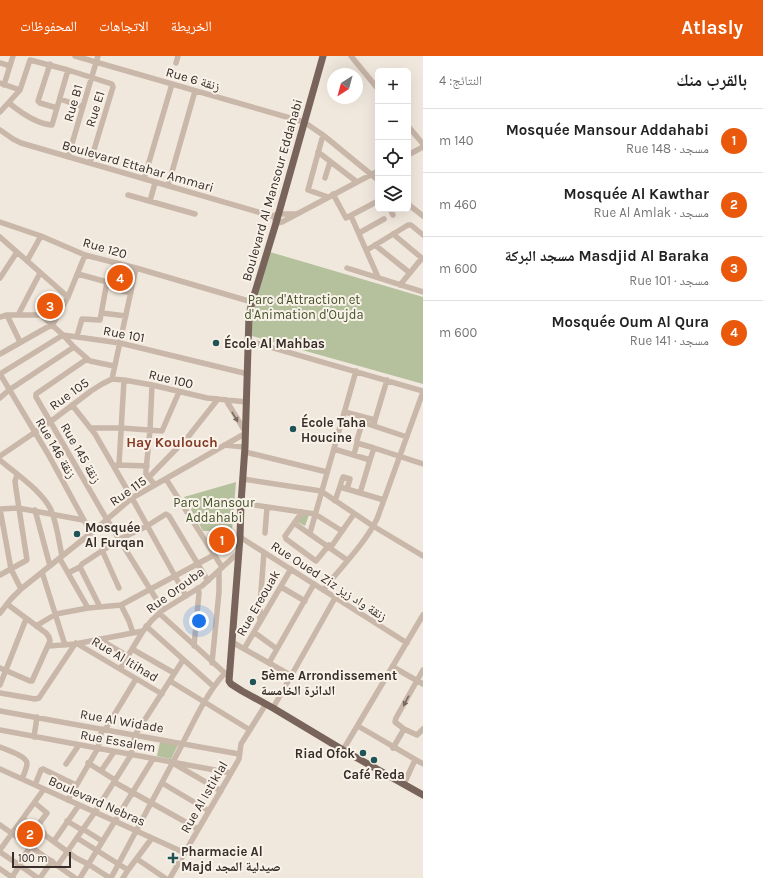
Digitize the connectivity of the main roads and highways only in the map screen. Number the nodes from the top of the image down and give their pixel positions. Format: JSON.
{"nodes":[{"id":1,"x":323,"y":56,"type":"edge"},
{"id":2,"x":423,"y":795,"type":"edge"}],
"edges":[{"from":1,"to":2,"type":"main road","name":"Boulevard Al Mansour Eddahabi"}]}
